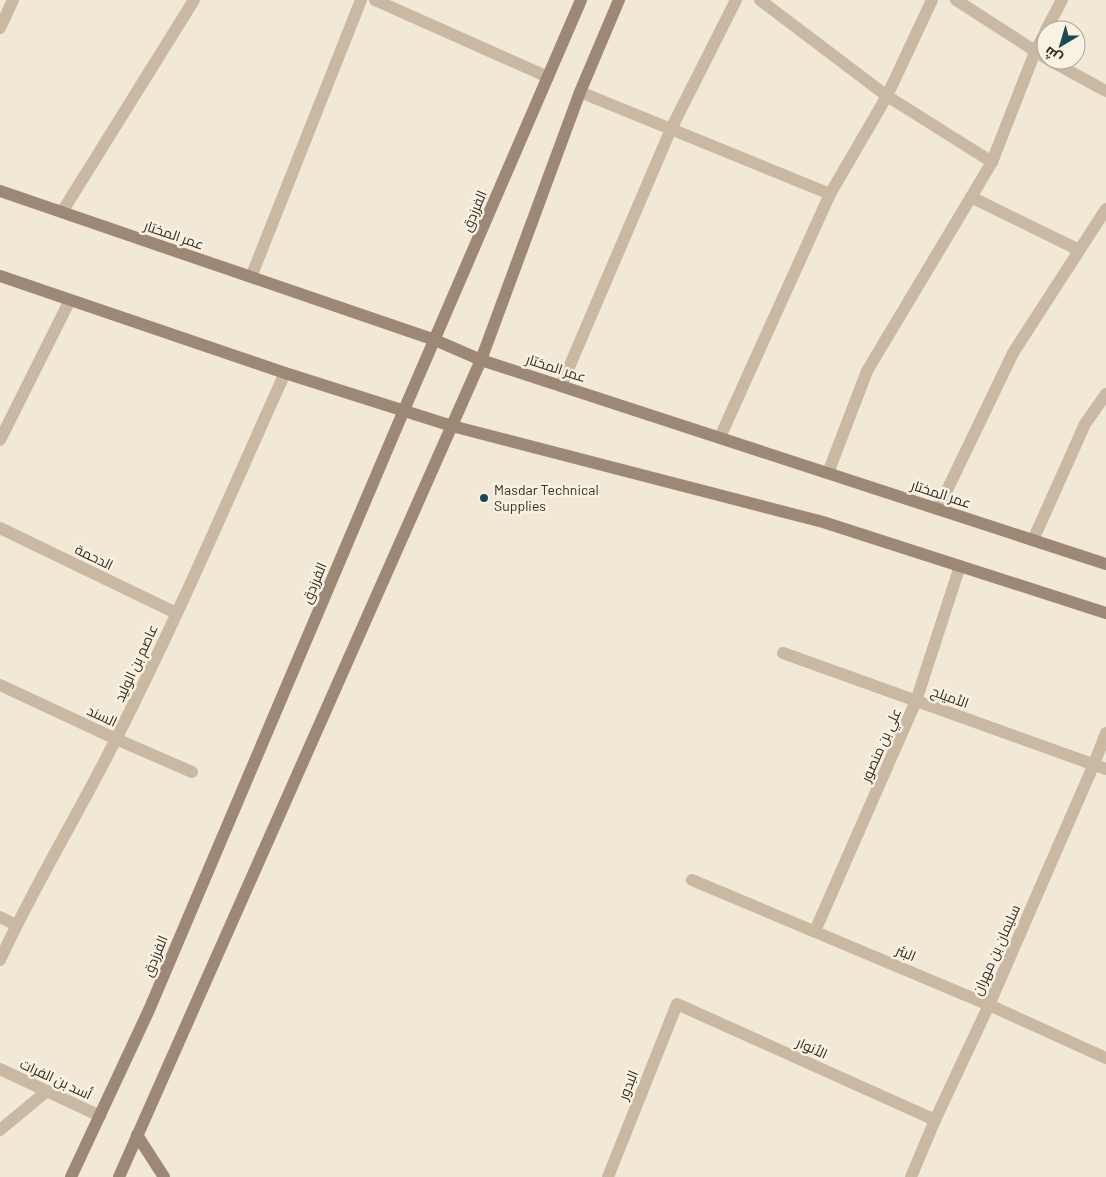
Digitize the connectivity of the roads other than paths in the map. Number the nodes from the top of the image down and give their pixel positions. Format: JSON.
{"nodes":[{"id":1,"x":13,"y":0,"type":"edge"},
{"id":2,"x":194,"y":0,"type":"edge"},
{"id":3,"x":360,"y":0,"type":"edge"},
{"id":4,"x":374,"y":0,"type":"edge"},
{"id":5,"x":581,"y":0,"type":"edge"},
{"id":6,"x":619,"y":0,"type":"edge"},
{"id":7,"x":736,"y":0,"type":"edge"},
{"id":8,"x":760,"y":0,"type":"edge"},
{"id":9,"x":932,"y":0,"type":"edge"},
{"id":10,"x":956,"y":0,"type":"edge"},
{"id":11,"x":1062,"y":0,"type":"edge"},
{"id":12,"x":1051,"y":20,"type":"edge"},
{"id":13,"x":0,"y":28,"type":"edge"},
{"id":14,"x":1036,"y":52,"type":"edge"},
{"id":15,"x":1037,"y":70,"type":"edge"},
{"id":16,"x":1067,"y":70,"type":"edge"},
{"id":17,"x":548,"y":77,"type":"junction"},
{"id":18,"x":1106,"y":91,"type":"edge"},
{"id":19,"x":580,"y":92,"type":"junction"},
{"id":20,"x":887,"y":96,"type":"junction"},
{"id":21,"x":671,"y":129,"type":"junction"},
{"id":22,"x":992,"y":162,"type":"junction"},
{"id":23,"x":0,"y":191,"type":"edge"},
{"id":24,"x":830,"y":194,"type":"junction"},
{"id":25,"x":971,"y":197,"type":"junction"},
{"id":26,"x":1106,"y":209,"type":"edge"},
{"id":27,"x":62,"y":212,"type":"junction"},
{"id":28,"x":1079,"y":250,"type":"junction"},
{"id":29,"x":0,"y":276,"type":"edge"},
{"id":30,"x":251,"y":277,"type":"junction"},
{"id":31,"x":70,"y":300,"type":"junction"},
{"id":32,"x":435,"y":340,"type":"junction"},
{"id":33,"x":481,"y":360,"type":"junction"},
{"id":34,"x":285,"y":372,"type":"junction"},
{"id":35,"x":561,"y":386,"type":"junction"},
{"id":36,"x":1106,"y":394,"type":"edge"},
{"id":37,"x":404,"y":410,"type":"junction"},
{"id":38,"x":452,"y":426,"type":"junction"},
{"id":39,"x":720,"y":437,"type":"junction"},
{"id":40,"x":0,"y":440,"type":"edge"},
{"id":41,"x":828,"y":473,"type":"junction"},
{"id":42,"x":938,"y":509,"type":"junction"},
{"id":43,"x":0,"y":528,"type":"edge"},
{"id":44,"x":1033,"y":540,"type":"junction"},
{"id":45,"x":1106,"y":564,"type":"edge"},
{"id":46,"x":960,"y":566,"type":"junction"},
{"id":47,"x":176,"y":613,"type":"junction"},
{"id":48,"x":1106,"y":613,"type":"edge"},
{"id":49,"x":783,"y":653,"type":"dead end"},
{"id":50,"x":0,"y":685,"type":"edge"},
{"id":51,"x":916,"y":701,"type":"junction"},
{"id":52,"x":1106,"y":733,"type":"edge"},
{"id":53,"x":116,"y":739,"type":"junction"},
{"id":54,"x":1094,"y":764,"type":"junction"},
{"id":55,"x":1106,"y":769,"type":"edge"},
{"id":56,"x":192,"y":772,"type":"dead end"},
{"id":57,"x":692,"y":880,"type":"dead end"},
{"id":58,"x":0,"y":917,"type":"edge"},
{"id":59,"x":16,"y":925,"type":"junction"},
{"id":60,"x":815,"y":931,"type":"junction"},
{"id":61,"x":0,"y":960,"type":"edge"},
{"id":62,"x":677,"y":1004,"type":"joint"},
{"id":63,"x":989,"y":1004,"type":"junction"},
{"id":64,"x":1106,"y":1058,"type":"edge"},
{"id":65,"x":0,"y":1069,"type":"edge"},
{"id":66,"x":47,"y":1091,"type":"junction"},
{"id":67,"x":100,"y":1116,"type":"junction"},
{"id":68,"x":935,"y":1120,"type":"junction"},
{"id":69,"x":0,"y":1130,"type":"edge"},
{"id":70,"x":137,"y":1135,"type":"junction"},
{"id":71,"x":71,"y":1177,"type":"edge"},
{"id":72,"x":119,"y":1177,"type":"edge"},
{"id":73,"x":164,"y":1177,"type":"edge"},
{"id":74,"x":608,"y":1177,"type":"edge"},
{"id":75,"x":911,"y":1177,"type":"edge"}],
"edges":[{"from":1,"to":13,"type":"street"},
{"from":2,"to":27,"type":"street"},
{"from":3,"to":30,"type":"street"},
{"from":4,"to":17,"type":"street"},
{"from":5,"to":17,"type":"main road","name":"الفرزدق"},
{"from":6,"to":19,"type":"main road"},
{"from":7,"to":21,"type":"street"},
{"from":8,"to":20,"type":"street"},
{"from":9,"to":20,"type":"street"},
{"from":10,"to":14,"type":"street"},
{"from":11,"to":12,"type":"street"},
{"from":15,"to":22,"type":"street"},
{"from":16,"to":18,"type":"street"},
{"from":17,"to":32,"type":"main road","name":"الفرزدق"},
{"from":19,"to":21,"type":"street"},
{"from":19,"to":33,"type":"main road"},
{"from":20,"to":22,"type":"street"},
{"from":20,"to":24,"type":"street"},
{"from":21,"to":24,"type":"street"},
{"from":21,"to":35,"type":"street"},
{"from":22,"to":25,"type":"street"},
{"from":23,"to":27,"type":"main road","name":"عمر المختار"},
{"from":24,"to":39,"type":"street"},
{"from":25,"to":28,"type":"street"},
{"from":25,"to":41,"type":"street"},
{"from":26,"to":28,"type":"street"},
{"from":27,"to":30,"type":"main road","name":"عمر المختار"},
{"from":28,"to":42,"type":"street"},
{"from":29,"to":31,"type":"main road"},
{"from":30,"to":32,"type":"main road","name":"عمر المختار"},
{"from":31,"to":34,"type":"main road"},
{"from":31,"to":40,"type":"street"},
{"from":32,"to":33,"type":"main road","name":"عمر المختار"},
{"from":32,"to":37,"type":"main road","name":"الفرزدق"},
{"from":33,"to":35,"type":"main road","name":"عمر المختار"},
{"from":33,"to":38,"type":"main road"},
{"from":34,"to":37,"type":"main road"},
{"from":34,"to":47,"type":"street","name":"عاصم بن الوليد"},
{"from":35,"to":39,"type":"main road","name":"عمر المختار"},
{"from":36,"to":44,"type":"street"},
{"from":37,"to":38,"type":"main road"},
{"from":37,"to":67,"type":"main road","name":"الفرزدق"},
{"from":38,"to":46,"type":"main road"},
{"from":38,"to":70,"type":"main road"},
{"from":39,"to":41,"type":"main road","name":"عمر المختار"},
{"from":41,"to":42,"type":"main road","name":"عمر المختار"},
{"from":42,"to":44,"type":"main road","name":"عمر المختار"},
{"from":43,"to":47,"type":"street","name":"الدحمة"},
{"from":44,"to":45,"type":"main road","name":"عمر المختار"},
{"from":46,"to":48,"type":"main road"},
{"from":46,"to":51,"type":"street","name":"علي بن منصور"},
{"from":47,"to":53,"type":"street","name":"عاصم بن الوليد"},
{"from":49,"to":51,"type":"street","name":"الأميلح"},
{"from":50,"to":53,"type":"street","name":"السند"},
{"from":51,"to":54,"type":"street","name":"الأميلح"},
{"from":51,"to":60,"type":"street","name":"علي بن منصور"},
{"from":52,"to":54,"type":"street","name":"سليمان بن مهران"},
{"from":53,"to":56,"type":"street","name":"السند"},
{"from":53,"to":59,"type":"street","name":"عاصم بن الوليد"},
{"from":54,"to":55,"type":"street","name":"الأميلح"},
{"from":54,"to":63,"type":"street","name":"سليمان بن مهران"},
{"from":57,"to":60,"type":"street","name":"البئر"},
{"from":58,"to":59,"type":"street"},
{"from":59,"to":61,"type":"street","name":"عاصم بن الوليد"},
{"from":60,"to":63,"type":"street","name":"البئر"},
{"from":62,"to":68,"type":"street","name":"الأنوار"},
{"from":62,"to":74,"type":"street","name":"البدور"},
{"from":63,"to":64,"type":"street","name":"البئر"},
{"from":63,"to":68,"type":"street","name":"سليمان بن مهران"},
{"from":65,"to":66,"type":"street","name":"أسد بن الفرات"},
{"from":66,"to":67,"type":"street","name":"أسد بن الفرات"},
{"from":66,"to":69,"type":"street"},
{"from":67,"to":71,"type":"main road","name":"الفرزدق"},
{"from":68,"to":75,"type":"street","name":"سليمان بن مهران"},
{"from":70,"to":72,"type":"main road"},
{"from":70,"to":73,"type":"main road"}]}
